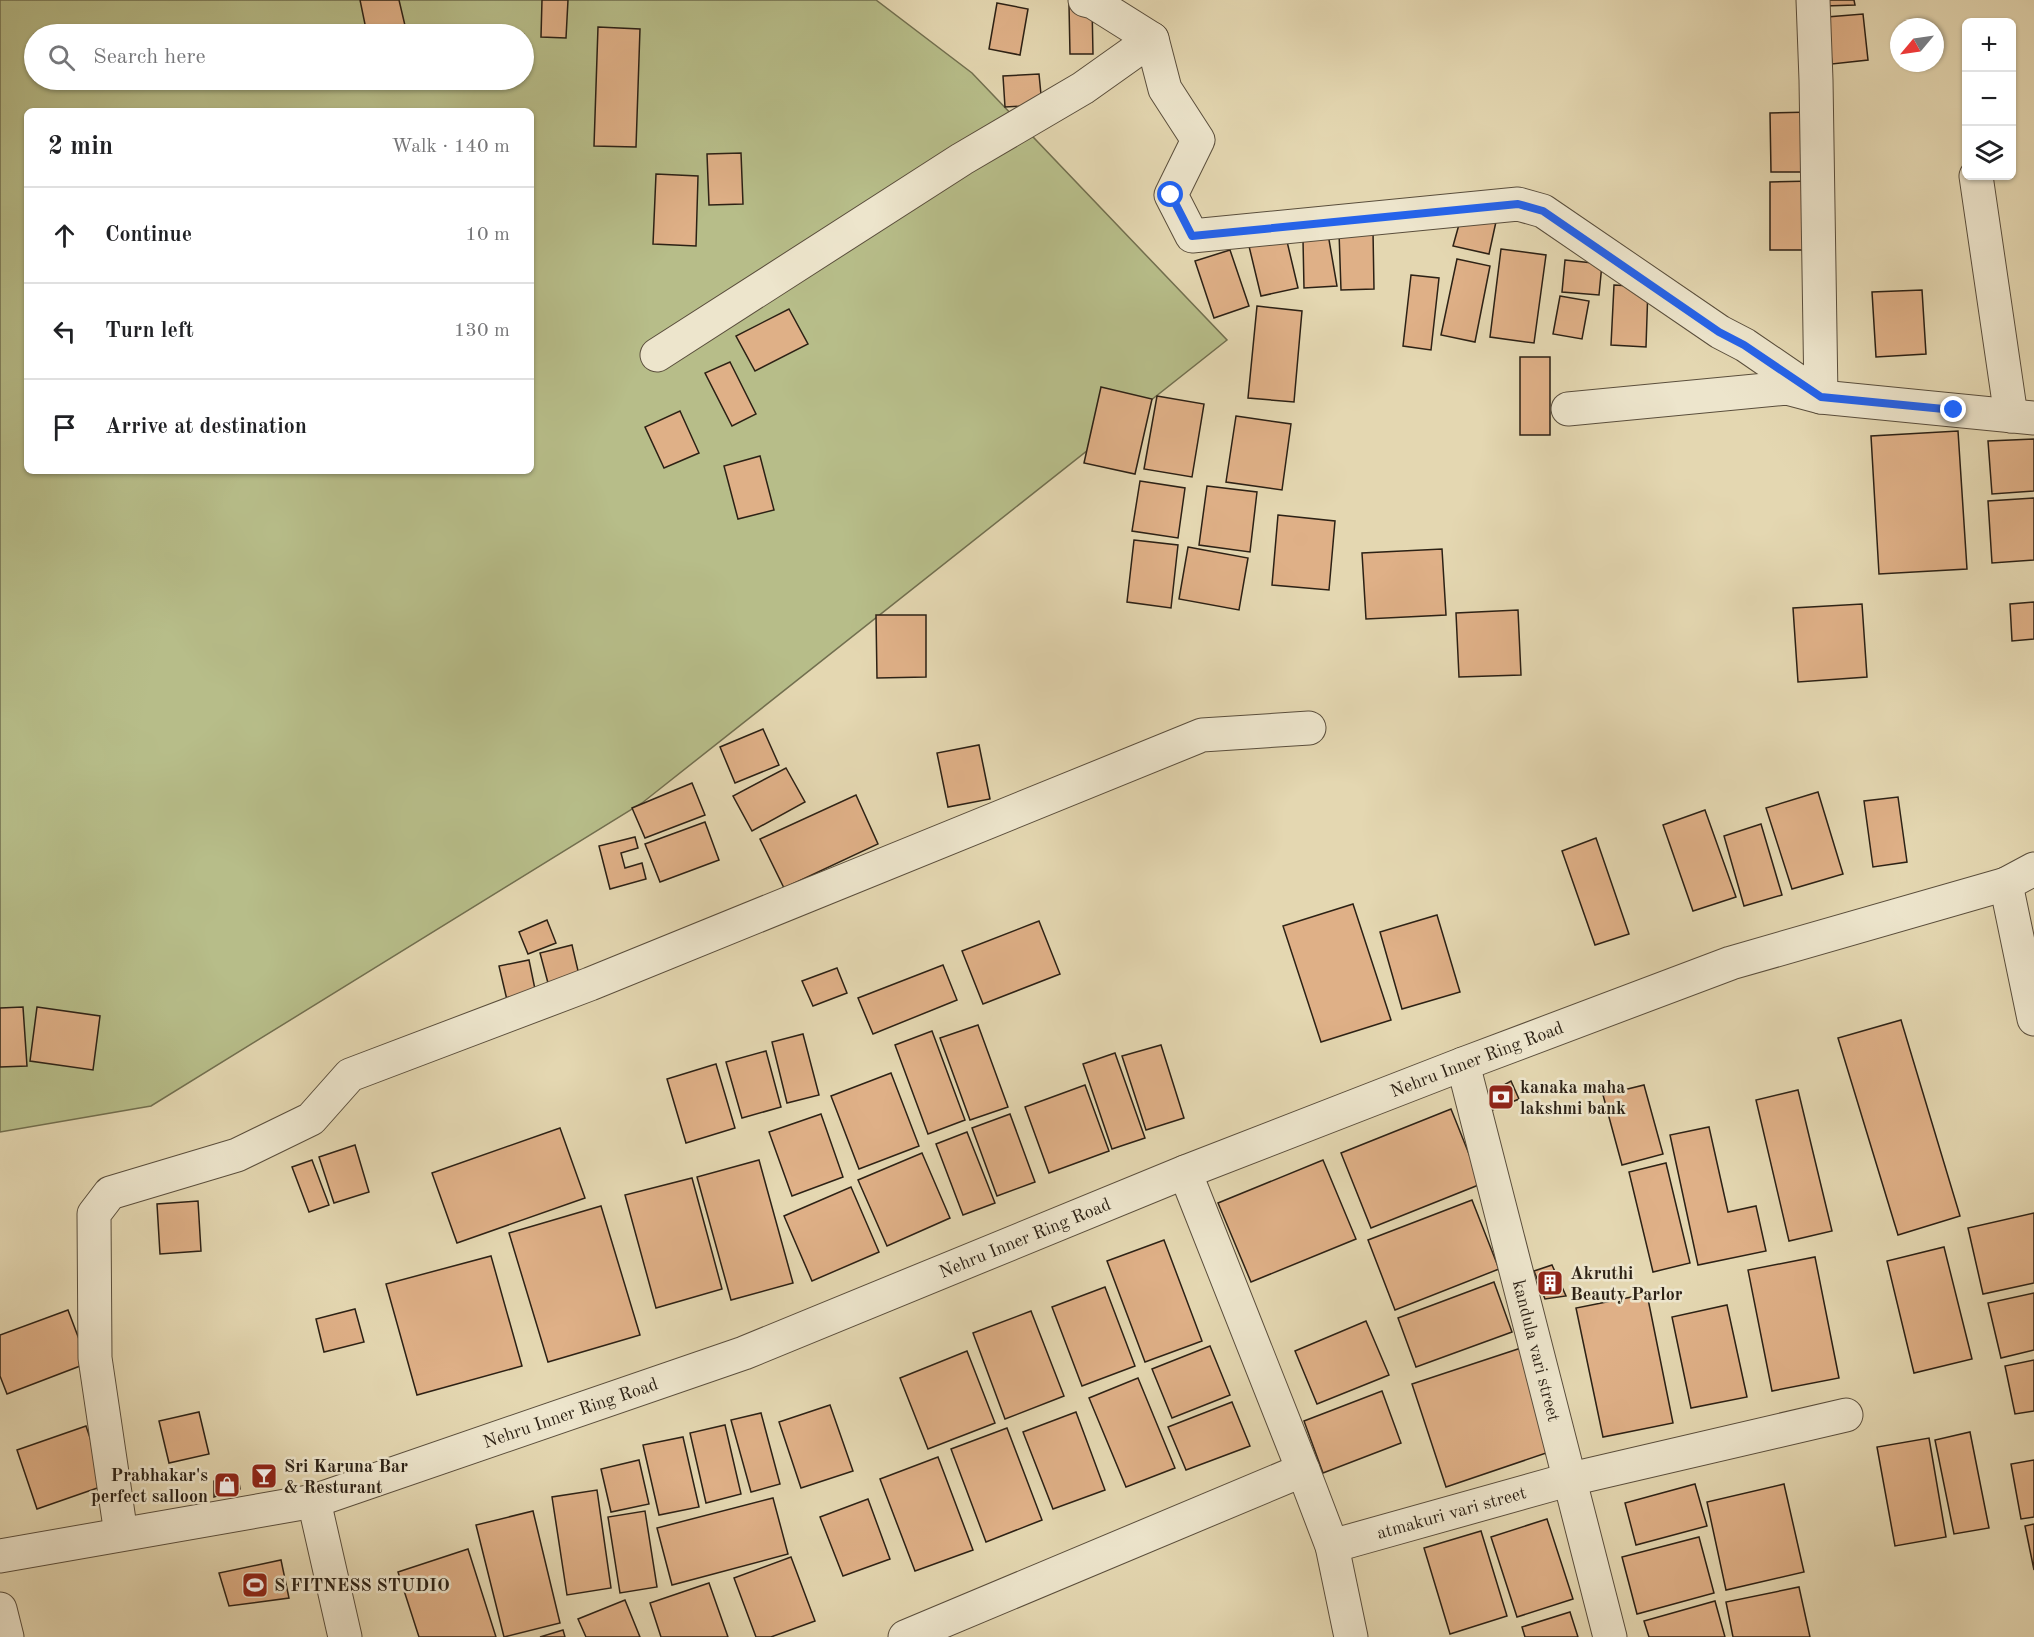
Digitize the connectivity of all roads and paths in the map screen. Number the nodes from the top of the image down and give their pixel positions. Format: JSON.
{"nodes":[{"id":1,"x":1085,"y":0,"type":"edge"},
{"id":2,"x":1813,"y":0,"type":"edge"},
{"id":3,"x":1152,"y":39,"type":"junction"},
{"id":4,"x":1977,"y":180,"type":"edge"},
{"id":5,"x":657,"y":355,"type":"dead end"},
{"id":6,"x":1821,"y":397,"type":"junction"},
{"id":7,"x":1568,"y":410,"type":"dead end"},
{"id":8,"x":2023,"y":417,"type":"edge"},
{"id":9,"x":1309,"y":728,"type":"dead end"},
{"id":10,"x":2020,"y":877,"type":"edge"},
{"id":11,"x":2034,"y":1019,"type":"edge"},
{"id":12,"x":1463,"y":1064,"type":"junction"},
{"id":13,"x":1185,"y":1172,"type":"junction"},
{"id":14,"x":1846,"y":1415,"type":"dead end"},
{"id":15,"x":1303,"y":1470,"type":"junction"},
{"id":16,"x":1571,"y":1479,"type":"junction"},
{"id":17,"x":314,"y":1501,"type":"junction"},
{"id":18,"x":122,"y":1533,"type":"junction"},
{"id":19,"x":1332,"y":1546,"type":"junction"},
{"id":20,"x":0,"y":1556,"type":"edge"},
{"id":21,"x":0,"y":1609,"type":"edge"},
{"id":22,"x":7,"y":1637,"type":"edge"},
{"id":23,"x":345,"y":1637,"type":"edge"},
{"id":24,"x":905,"y":1637,"type":"edge"},
{"id":25,"x":1351,"y":1637,"type":"edge"},
{"id":26,"x":1610,"y":1637,"type":"edge"}],
"edges":[{"from":1,"to":3,"type":"street"},
{"from":2,"to":6,"type":"street"},
{"from":3,"to":5,"type":"street"},
{"from":3,"to":6,"type":"street"},
{"from":4,"to":8,"type":"street"},
{"from":6,"to":7,"type":"street"},
{"from":6,"to":8,"type":"street"},
{"from":9,"to":18,"type":"street"},
{"from":10,"to":11,"type":"street"},
{"from":10,"to":12,"type":"street","name":"Nehru Inner Ring Road"},
{"from":12,"to":13,"type":"street","name":"Nehru Inner Ring Road"},
{"from":12,"to":16,"type":"street","name":"kandula vari street"},
{"from":13,"to":15,"type":"street"},
{"from":13,"to":17,"type":"street","name":"Nehru Inner Ring Road"},
{"from":14,"to":16,"type":"street","name":"atmakuri vari street"},
{"from":15,"to":19,"type":"street"},
{"from":15,"to":24,"type":"street"},
{"from":16,"to":19,"type":"street","name":"atmakuri vari street"},
{"from":16,"to":26,"type":"street","name":"kandula vari street"},
{"from":17,"to":18,"type":"street","name":"Nehru Inner Ring Road"},
{"from":17,"to":23,"type":"street"},
{"from":18,"to":20,"type":"street","name":"Nehru Inner Ring Road"},
{"from":19,"to":25,"type":"street"},
{"from":21,"to":22,"type":"street"}]}
